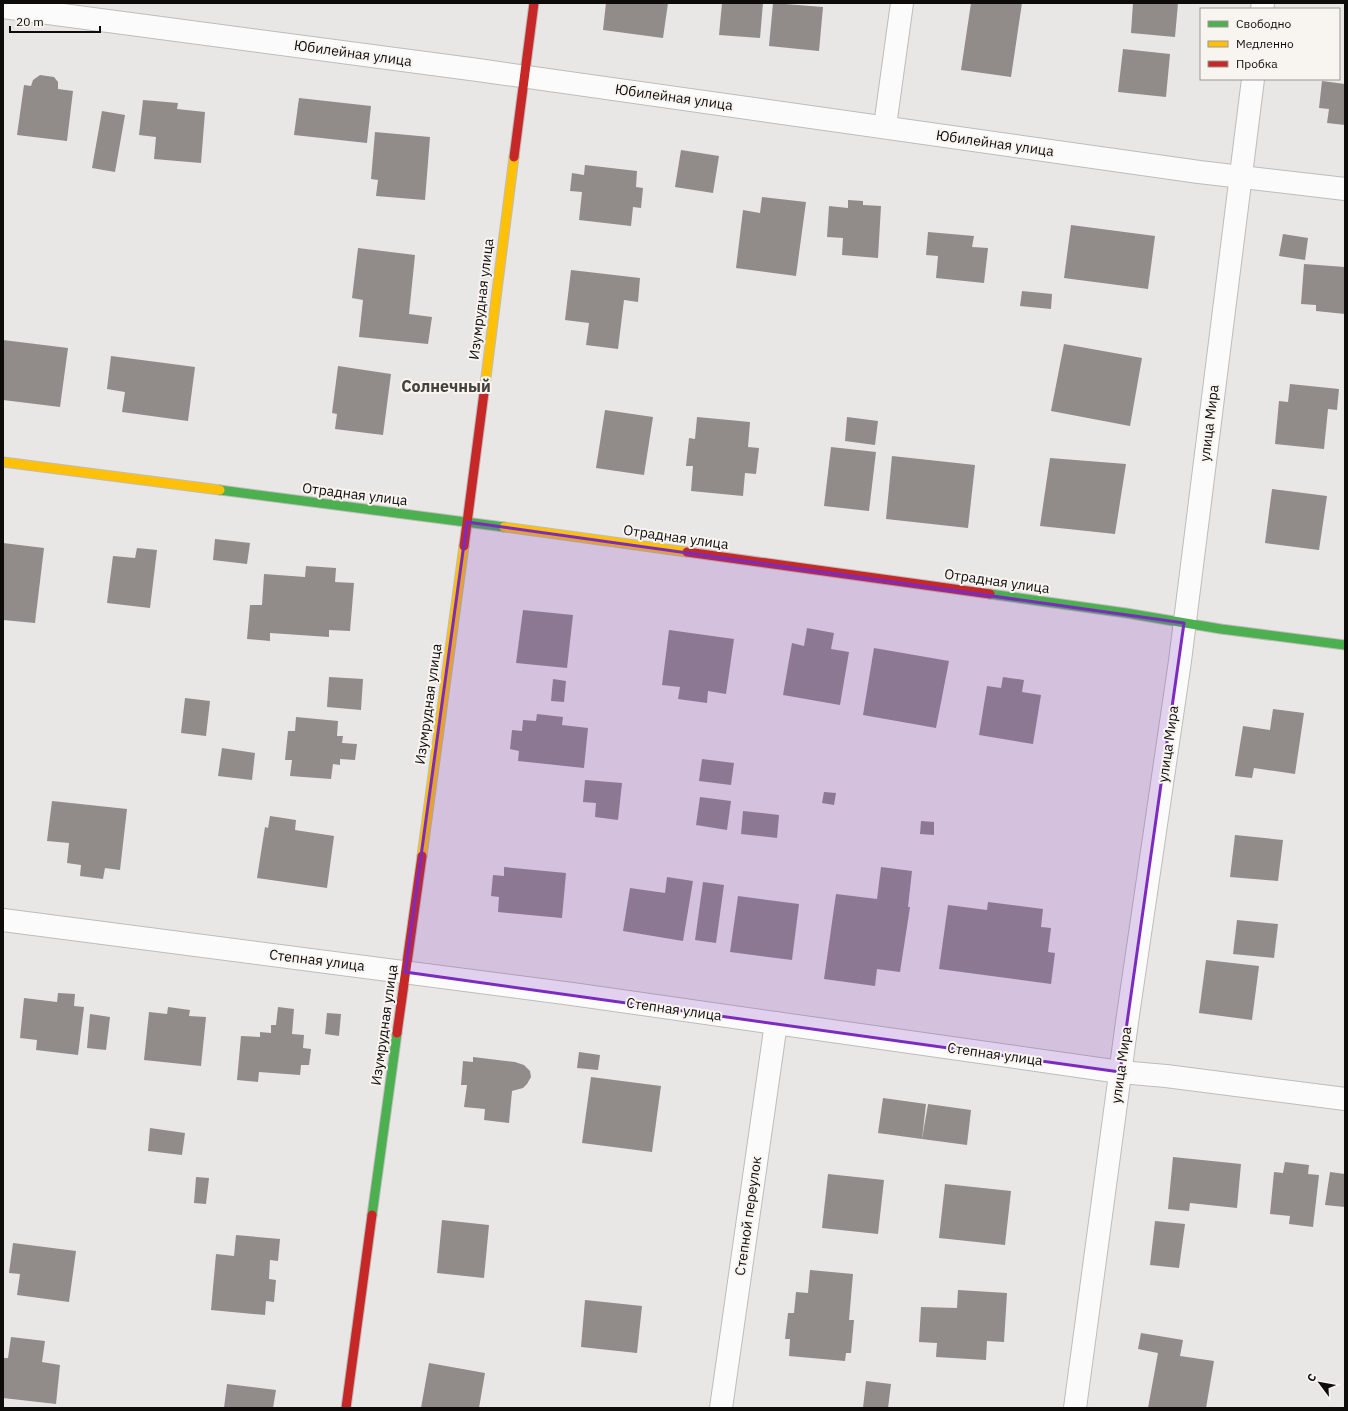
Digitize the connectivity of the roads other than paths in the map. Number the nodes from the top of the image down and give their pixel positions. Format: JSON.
{"nodes":[{"id":1,"x":534,"y":3,"type":"edge"},
{"id":2,"x":902,"y":3,"type":"edge"},
{"id":3,"x":3,"y":7,"type":"edge"},
{"id":4,"x":117,"y":12,"type":"edge"},
{"id":5,"x":524,"y":77,"type":"junction"},
{"id":6,"x":1253,"y":80,"type":"edge"},
{"id":7,"x":885,"y":126,"type":"junction"},
{"id":8,"x":1240,"y":177,"type":"junction"},
{"id":9,"x":1345,"y":189,"type":"edge"},
{"id":10,"x":3,"y":462,"type":"edge"},
{"id":11,"x":466,"y":522,"type":"junction"},
{"id":12,"x":1184,"y":623,"type":"junction"},
{"id":13,"x":1345,"y":645,"type":"edge"},
{"id":14,"x":3,"y":920,"type":"edge"},
{"id":15,"x":405,"y":972,"type":"junction"},
{"id":16,"x":776,"y":1023,"type":"junction"},
{"id":17,"x":1120,"y":1072,"type":"junction"},
{"id":18,"x":1345,"y":1099,"type":"edge"},
{"id":19,"x":346,"y":1408,"type":"edge"},
{"id":20,"x":721,"y":1408,"type":"edge"},
{"id":21,"x":1075,"y":1408,"type":"edge"}],
"edges":[{"from":1,"to":5,"type":"street","name":"Изумрудная улица"},
{"from":2,"to":7,"type":"street"},
{"from":3,"to":4,"type":"street","name":"Юбилейная улица"},
{"from":4,"to":5,"type":"street","name":"Юбилейная улица"},
{"from":5,"to":7,"type":"street","name":"Юбилейная улица"},
{"from":5,"to":11,"type":"street","name":"Изумрудная улица"},
{"from":6,"to":8,"type":"street","name":"улица Мира"},
{"from":7,"to":8,"type":"street","name":"Юбилейная улица"},
{"from":8,"to":9,"type":"street","name":"Юбилейная улица"},
{"from":8,"to":12,"type":"street","name":"улица Мира"},
{"from":10,"to":11,"type":"street","name":"Отрадная улица"},
{"from":11,"to":12,"type":"street","name":"Отрадная улица"},
{"from":11,"to":15,"type":"street","name":"Изумрудная улица"},
{"from":12,"to":13,"type":"street","name":"Отрадная улица"},
{"from":12,"to":17,"type":"street","name":"улица Мира"},
{"from":14,"to":15,"type":"street","name":"Степная улица"},
{"from":15,"to":16,"type":"street","name":"Степная улица"},
{"from":15,"to":19,"type":"street","name":"Изумрудная улица"},
{"from":16,"to":17,"type":"street","name":"Степная улица"},
{"from":16,"to":20,"type":"street","name":"Степной переулок"},
{"from":17,"to":18,"type":"street","name":"Степная улица"},
{"from":17,"to":21,"type":"street","name":"улица Мира"}]}
